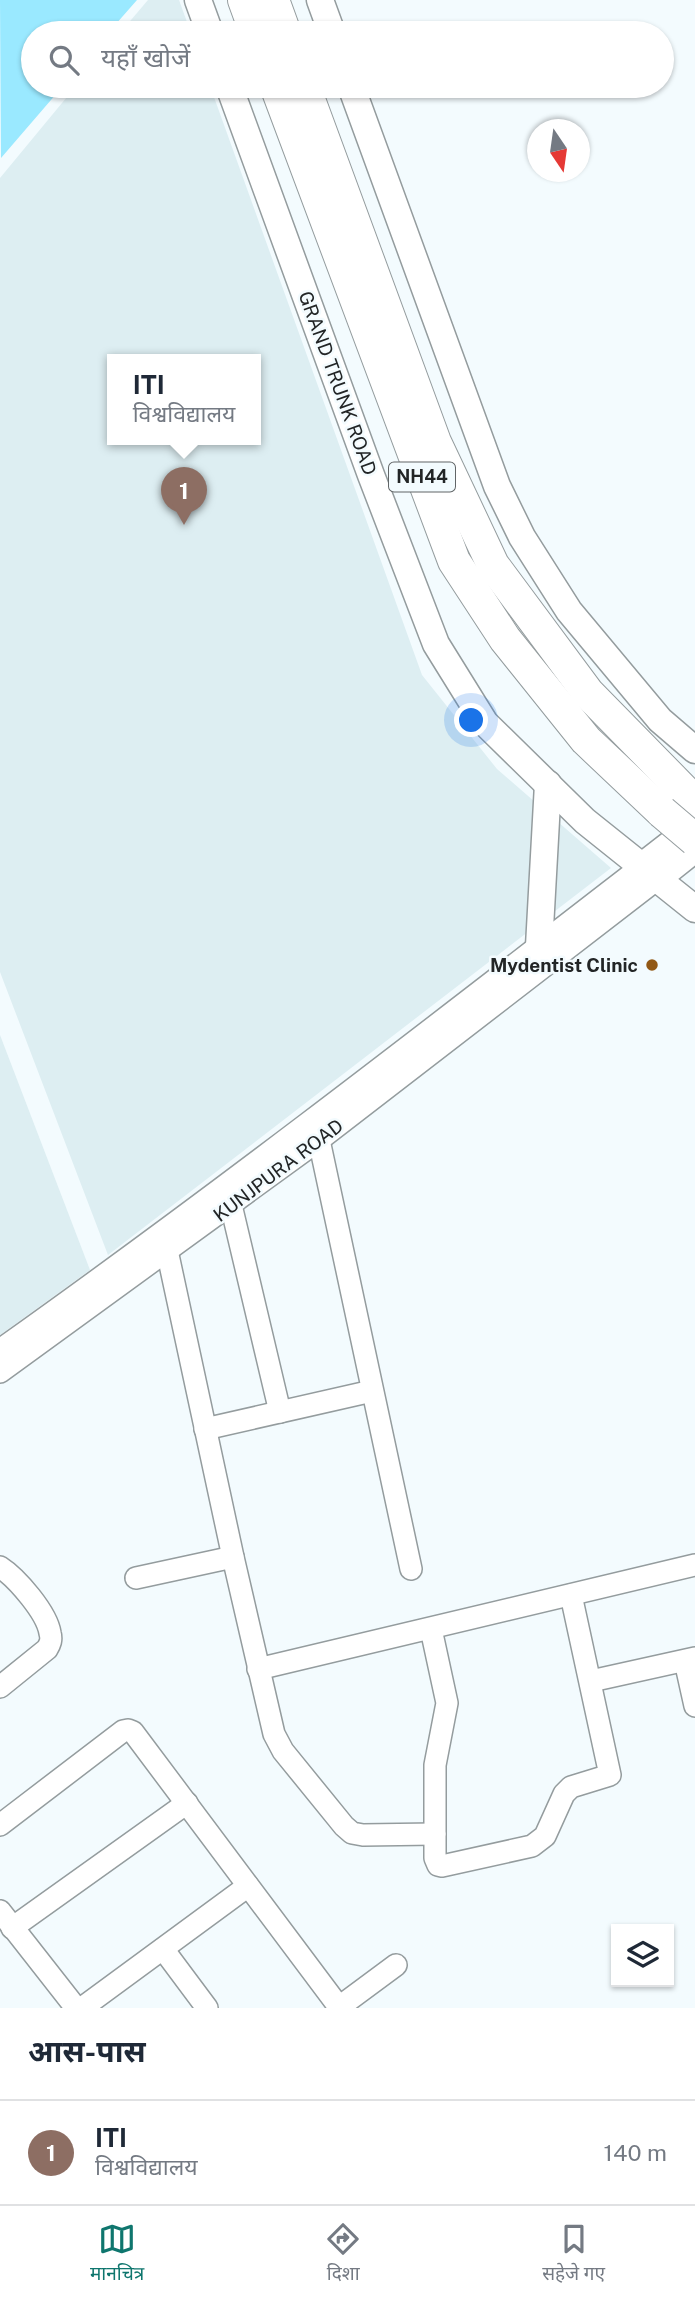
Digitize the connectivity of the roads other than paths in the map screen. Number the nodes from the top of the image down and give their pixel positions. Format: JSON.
{"nodes":[{"id":1,"x":198,"y":0,"type":"edge"},
{"id":2,"x":244,"y":0,"type":"edge"},
{"id":3,"x":273,"y":0,"type":"edge"},
{"id":4,"x":320,"y":0,"type":"edge"},
{"id":5,"x":206,"y":21,"type":"edge"},
{"id":6,"x":252,"y":21,"type":"edge"},
{"id":7,"x":281,"y":21,"type":"edge"},
{"id":8,"x":328,"y":21,"type":"edge"},
{"id":9,"x":233,"y":98,"type":"edge"},
{"id":10,"x":280,"y":98,"type":"edge"},
{"id":11,"x":308,"y":98,"type":"edge"},
{"id":12,"x":355,"y":98,"type":"edge"},
{"id":13,"x":660,"y":720,"type":"junction"},
{"id":14,"x":695,"y":729,"type":"edge"},
{"id":15,"x":695,"y":751,"type":"edge"},
{"id":16,"x":548,"y":784,"type":"junction"},
{"id":17,"x":680,"y":802,"type":"edge"},
{"id":18,"x":695,"y":825,"type":"edge"},
{"id":19,"x":695,"y":840,"type":"edge"},
{"id":20,"x":695,"y":849,"type":"edge"},
{"id":21,"x":648,"y":873,"type":"junction"},
{"id":22,"x":695,"y":909,"type":"edge"},
{"id":23,"x":545,"y":953,"type":"junction"},
{"id":24,"x":361,"y":1096,"type":"junction"},
{"id":25,"x":319,"y":1140,"type":"junction"},
{"id":26,"x":232,"y":1205,"type":"junction"},
{"id":27,"x":165,"y":1242,"type":"junction"},
{"id":28,"x":0,"y":1350,"type":"edge"},
{"id":29,"x":0,"y":1373,"type":"edge"},
{"id":30,"x":372,"y":1391,"type":"junction"},
{"id":31,"x":280,"y":1412,"type":"junction"},
{"id":32,"x":205,"y":1429,"type":"junction"},
{"id":33,"x":233,"y":1557,"type":"junction"},
{"id":34,"x":695,"y":1565,"type":"edge"},
{"id":35,"x":0,"y":1567,"type":"edge"},
{"id":36,"x":411,"y":1569,"type":"dead end"},
{"id":37,"x":136,"y":1578,"type":"dead end"},
{"id":38,"x":570,"y":1595,"type":"junction"},
{"id":39,"x":431,"y":1629,"type":"junction"},
{"id":40,"x":690,"y":1660,"type":"edge"},
{"id":41,"x":258,"y":1669,"type":"junction"},
{"id":42,"x":590,"y":1681,"type":"junction"},
{"id":43,"x":0,"y":1687,"type":"edge"},
{"id":44,"x":695,"y":1706,"type":"edge"},
{"id":45,"x":187,"y":1803,"type":"junction"},
{"id":46,"x":0,"y":1825,"type":"edge"},
{"id":47,"x":435,"y":1834,"type":"junction"},
{"id":48,"x":248,"y":1886,"type":"junction"},
{"id":49,"x":6,"y":1919,"type":"edge"},
{"id":50,"x":163,"y":1949,"type":"junction"},
{"id":51,"x":396,"y":1965,"type":"dead end"},
{"id":52,"x":76,"y":2008,"type":"edge"},
{"id":53,"x":82,"y":2008,"type":"edge"},
{"id":54,"x":207,"y":2008,"type":"edge"},
{"id":55,"x":339,"y":2008,"type":"edge"}],
"edges":[{"from":1,"to":5,"type":"main road"},
{"from":2,"to":6,"type":"highway"},
{"from":3,"to":7,"type":"highway"},
{"from":4,"to":8,"type":"main road"},
{"from":9,"to":16,"type":"main road","name":"GRAND TRUNK ROAD"},
{"from":10,"to":17,"type":"highway","number":"NH44"},
{"from":11,"to":17,"type":"highway","number":"NH44"},
{"from":12,"to":13,"type":"main road"},
{"from":13,"to":14,"type":"main road"},
{"from":13,"to":15,"type":"main road"},
{"from":16,"to":21,"type":"main road","name":"GRAND TRUNK ROAD"},
{"from":16,"to":23,"type":"main road"},
{"from":17,"to":19,"type":"highway","number":"NH44","bridge":true},
{"from":18,"to":21,"type":"main road"},
{"from":20,"to":21,"type":"main road"},
{"from":21,"to":22,"type":"main road","name":"GRAND TRUNK ROAD"},
{"from":21,"to":23,"type":"street","name":"KUNJPURA ROAD"},
{"from":23,"to":24,"type":"street","name":"KUNJPURA ROAD"},
{"from":24,"to":25,"type":"street","name":"KUNJPURA ROAD"},
{"from":24,"to":27,"type":"street","name":"KUNJPURA ROAD"},
{"from":25,"to":26,"type":"street","name":"KUNJPURA ROAD"},
{"from":25,"to":30,"type":"street"},
{"from":26,"to":27,"type":"street","name":"KUNJPURA ROAD"},
{"from":26,"to":31,"type":"street"},
{"from":27,"to":28,"type":"street","name":"KUNJPURA ROAD"},
{"from":27,"to":29,"type":"street","name":"KUNJPURA ROAD"},
{"from":27,"to":32,"type":"street"},
{"from":30,"to":31,"type":"street"},
{"from":30,"to":36,"type":"street"},
{"from":31,"to":32,"type":"street"},
{"from":32,"to":33,"type":"street"},
{"from":33,"to":37,"type":"street"},
{"from":33,"to":41,"type":"street"},
{"from":34,"to":38,"type":"street"},
{"from":35,"to":43,"type":"street"},
{"from":38,"to":39,"type":"street"},
{"from":38,"to":42,"type":"street"},
{"from":39,"to":41,"type":"street"},
{"from":39,"to":47,"type":"street"},
{"from":40,"to":42,"type":"street"},
{"from":40,"to":44,"type":"street"},
{"from":41,"to":47,"type":"street"},
{"from":42,"to":47,"type":"street"},
{"from":45,"to":46,"type":"street"},
{"from":45,"to":48,"type":"street"},
{"from":45,"to":49,"type":"street"},
{"from":48,"to":50,"type":"street"},
{"from":48,"to":55,"type":"street"},
{"from":49,"to":52,"type":"street"},
{"from":50,"to":53,"type":"street"},
{"from":50,"to":54,"type":"street"},
{"from":51,"to":55,"type":"street"}]}
